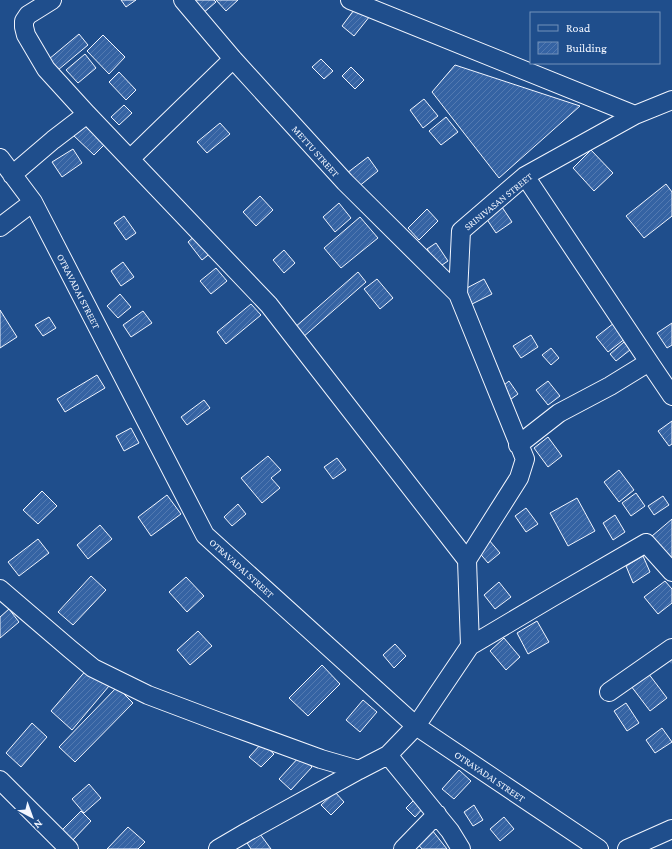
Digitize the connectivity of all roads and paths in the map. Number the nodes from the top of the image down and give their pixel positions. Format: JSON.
{"nodes":[{"id":1,"x":52,"y":0,"type":"edge"},
{"id":2,"x":183,"y":0,"type":"edge"},
{"id":3,"x":350,"y":0,"type":"edge"},
{"id":4,"x":233,"y":59,"type":"junction"},
{"id":5,"x":671,"y":102,"type":"edge"},
{"id":6,"x":87,"y":114,"type":"junction"},
{"id":7,"x":635,"y":115,"type":"junction"},
{"id":8,"x":0,"y":158,"type":"edge"},
{"id":9,"x":130,"y":159,"type":"junction"},
{"id":10,"x":12,"y":174,"type":"junction"},
{"id":11,"x":525,"y":176,"type":"junction"},
{"id":12,"x":33,"y":202,"type":"junction"},
{"id":13,"x":0,"y":227,"type":"edge"},
{"id":14,"x":458,"y":294,"type":"junction"},
{"id":15,"x":649,"y":362,"type":"junction"},
{"id":16,"x":672,"y":396,"type":"edge"},
{"id":17,"x":518,"y":445,"type":"junction"},
{"id":18,"x":466,"y":560,"type":"junction"},
{"id":19,"x":672,"y":572,"type":"edge"},
{"id":20,"x":0,"y":589,"type":"edge"},
{"id":21,"x":470,"y":646,"type":"junction"},
{"id":22,"x":672,"y":648,"type":"edge"},
{"id":23,"x":609,"y":692,"type":"dead end"},
{"id":24,"x":416,"y":726,"type":"junction"},
{"id":25,"x":388,"y":755,"type":"junction"},
{"id":26,"x":359,"y":770,"type":"junction"},
{"id":27,"x":0,"y":780,"type":"edge"},
{"id":28,"x":437,"y":814,"type":"junction"},
{"id":29,"x":672,"y":829,"type":"edge"},
{"id":30,"x":69,"y":849,"type":"edge"},
{"id":31,"x":218,"y":849,"type":"edge"},
{"id":32,"x":403,"y":849,"type":"edge"},
{"id":33,"x":461,"y":849,"type":"edge"},
{"id":34,"x":599,"y":849,"type":"edge"},
{"id":35,"x":627,"y":849,"type":"edge"}],
"edges":[{"from":1,"to":6,"type":"street"},
{"from":2,"to":4,"type":"street","name":"METTU STREET"},
{"from":3,"to":7,"type":"street"},
{"from":4,"to":9,"type":"street"},
{"from":4,"to":14,"type":"street","name":"METTU STREET"},
{"from":5,"to":7,"type":"street","name":"SRINIVASAN STREET"},
{"from":6,"to":9,"type":"street"},
{"from":6,"to":10,"type":"street"},
{"from":7,"to":11,"type":"street","name":"SRINIVASAN STREET"},
{"from":8,"to":10,"type":"street","name":"OTRAVADAI STREET"},
{"from":9,"to":18,"type":"street"},
{"from":10,"to":12,"type":"street","name":"OTRAVADAI STREET"},
{"from":11,"to":14,"type":"street","name":"SRINIVASAN STREET"},
{"from":11,"to":15,"type":"street"},
{"from":12,"to":13,"type":"street"},
{"from":12,"to":24,"type":"street","name":"OTRAVADAI STREET"},
{"from":14,"to":17,"type":"street","name":"SRINIVASAN STREET"},
{"from":15,"to":16,"type":"street"},
{"from":15,"to":17,"type":"street"},
{"from":17,"to":18,"type":"street","name":"SRINIVASAN STREET"},
{"from":18,"to":21,"type":"street"},
{"from":19,"to":21,"type":"street"},
{"from":20,"to":26,"type":"street"},
{"from":21,"to":24,"type":"street"},
{"from":22,"to":23,"type":"street"},
{"from":24,"to":25,"type":"street"},
{"from":24,"to":34,"type":"street","name":"OTRAVADAI STREET"},
{"from":25,"to":26,"type":"street"},
{"from":25,"to":28,"type":"street"},
{"from":26,"to":31,"type":"street"},
{"from":27,"to":30,"type":"street"},
{"from":28,"to":32,"type":"street"},
{"from":28,"to":33,"type":"street"},
{"from":29,"to":35,"type":"street"}]}
